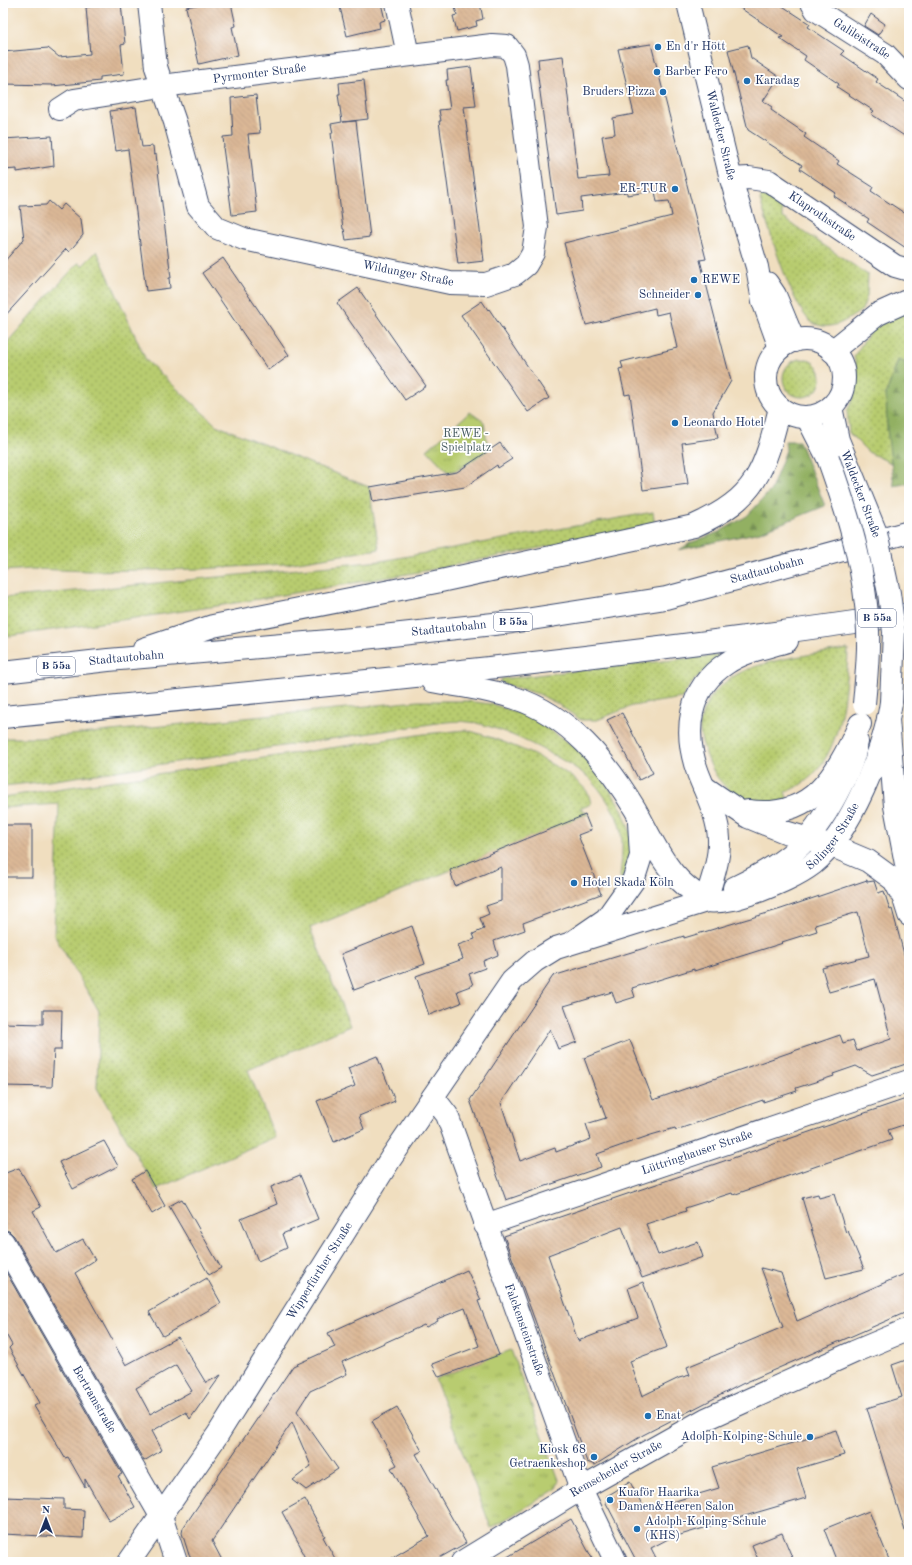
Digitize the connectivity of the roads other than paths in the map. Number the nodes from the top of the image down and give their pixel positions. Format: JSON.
{"nodes":[{"id":1,"x":149,"y":3,"type":"edge"},
{"id":2,"x":397,"y":3,"type":"edge"},
{"id":3,"x":688,"y":3,"type":"edge"},
{"id":4,"x":812,"y":3,"type":"edge"},
{"id":5,"x":408,"y":55,"type":"junction"},
{"id":6,"x":909,"y":79,"type":"edge"},
{"id":7,"x":162,"y":86,"type":"junction"},
{"id":8,"x":60,"y":109,"type":"dead end"},
{"id":9,"x":731,"y":179,"type":"junction"},
{"id":10,"x":909,"y":270,"type":"edge"},
{"id":11,"x":909,"y":300,"type":"edge"},
{"id":12,"x":787,"y":344,"type":"junction"},
{"id":13,"x":832,"y":351,"type":"junction"},
{"id":14,"x":831,"y":407,"type":"junction"},
{"id":15,"x":780,"y":408,"type":"junction"},
{"id":16,"x":807,"y":417,"type":"junction"},
{"id":17,"x":836,"y":455,"type":"junction"},
{"id":18,"x":909,"y":532,"type":"edge"},
{"id":19,"x":909,"y":614,"type":"edge"},
{"id":20,"x":844,"y":623,"type":"junction"},
{"id":21,"x":108,"y":660,"type":"junction"},
{"id":22,"x":3,"y":672,"type":"edge"},
{"id":23,"x":413,"y":677,"type":"junction"},
{"id":24,"x":890,"y":710,"type":"junction"},
{"id":25,"x":862,"y":714,"type":"junction"},
{"id":26,"x":3,"y":717,"type":"edge"},
{"id":27,"x":704,"y":787,"type":"junction"},
{"id":28,"x":735,"y":810,"type":"junction"},
{"id":29,"x":638,"y":815,"type":"junction"},
{"id":30,"x":808,"y":838,"type":"junction"},
{"id":31,"x":830,"y":845,"type":"junction"},
{"id":32,"x":909,"y":880,"type":"edge"},
{"id":33,"x":706,"y":901,"type":"junction"},
{"id":34,"x":909,"y":915,"type":"edge"},
{"id":35,"x":574,"y":941,"type":"junction"},
{"id":36,"x":512,"y":981,"type":"joint"},
{"id":37,"x":909,"y":1081,"type":"edge"},
{"id":38,"x":433,"y":1097,"type":"junction"},
{"id":39,"x":485,"y":1225,"type":"junction"},
{"id":40,"x":3,"y":1242,"type":"edge"},
{"id":41,"x":909,"y":1329,"type":"edge"},
{"id":42,"x":581,"y":1489,"type":"junction"},
{"id":43,"x":161,"y":1516,"type":"junction"},
{"id":44,"x":129,"y":1562,"type":"edge"},
{"id":45,"x":176,"y":1562,"type":"edge"},
{"id":46,"x":462,"y":1562,"type":"edge"},
{"id":47,"x":616,"y":1562,"type":"edge"}],
"edges":[{"from":1,"to":7,"type":"main road","name":"Wildunger Straße"},
{"from":2,"to":5,"type":"main road"},
{"from":3,"to":9,"type":"main road","name":"Waldecker Straße"},
{"from":4,"to":6,"type":"main road","name":"Galileistraße"},
{"from":5,"to":7,"type":"main road","name":"Pyrmonter Straße"},
{"from":5,"to":7,"type":"main road","name":"Wildunger Straße"},
{"from":7,"to":8,"type":"main road","name":"Pyrmonter Straße"},
{"from":9,"to":10,"type":"main road","name":"Klaprothstraße"},
{"from":9,"to":12,"type":"main road","name":"Waldecker Straße"},
{"from":11,"to":13,"type":"main road"},
{"from":12,"to":13,"type":"main road"},
{"from":12,"to":15,"type":"main road"},
{"from":13,"to":14,"type":"main road"},
{"from":14,"to":16,"type":"main road"},
{"from":14,"to":17,"type":"main road","name":"Waldecker Straße"},
{"from":15,"to":16,"type":"main road"},
{"from":15,"to":21,"type":"main road"},
{"from":16,"to":17,"type":"main road","name":"Waldecker Straße"},
{"from":17,"to":24,"type":"main road","name":"Waldecker Straße","bridge":true},
{"from":17,"to":25,"type":"main road","name":"Waldecker Straße","bridge":true},
{"from":18,"to":21,"type":"main road","name":"Stadtautobahn","number":"B 55a"},
{"from":19,"to":20,"type":"main road","number":"B 55a"},
{"from":20,"to":23,"type":"main road","number":"B 55a"},
{"from":20,"to":27,"type":"main road"},
{"from":21,"to":22,"type":"main road","name":"Stadtautobahn","number":"B 55a"},
{"from":23,"to":26,"type":"main road","number":"B 55a"},
{"from":23,"to":29,"type":"main road"},
{"from":24,"to":31,"type":"main road","name":"Solinger Straße"},
{"from":24,"to":32,"type":"main road"},
{"from":25,"to":28,"type":"main road"},
{"from":25,"to":30,"type":"main road","name":"Solinger Straße"},
{"from":27,"to":28,"type":"main road"},
{"from":27,"to":33,"type":"main road"},
{"from":28,"to":30,"type":"main road"},
{"from":29,"to":33,"type":"main road"},
{"from":29,"to":35,"type":"main road"},
{"from":30,"to":31,"type":"main road"},
{"from":30,"to":33,"type":"main road","name":"Solinger Straße"},
{"from":31,"to":33,"type":"main road","name":"Solinger Straße"},
{"from":31,"to":34,"type":"main road"},
{"from":33,"to":35,"type":"main road","name":"Solinger Straße"},
{"from":35,"to":36,"type":"main road","name":"Solinger Straße"},
{"from":36,"to":38,"type":"main road","name":"Wipperfürther Straße"},
{"from":37,"to":39,"type":"main road","name":"Lüttringhauser Straße"},
{"from":38,"to":39,"type":"main road","name":"Falckensteinstraße"},
{"from":38,"to":43,"type":"main road","name":"Wipperfürther Straße"},
{"from":39,"to":42,"type":"main road","name":"Falckensteinstraße"},
{"from":40,"to":43,"type":"main road","name":"Bertramstraße"},
{"from":41,"to":42,"type":"main road","name":"Remscheider Straße"},
{"from":42,"to":46,"type":"main road","name":"Remscheider Straße"},
{"from":42,"to":47,"type":"main road","name":"Falckensteinstraße"},
{"from":43,"to":44,"type":"main road","name":"Wipperfürther Straße"},
{"from":43,"to":45,"type":"main road","name":"Bertramstraße"}]}
